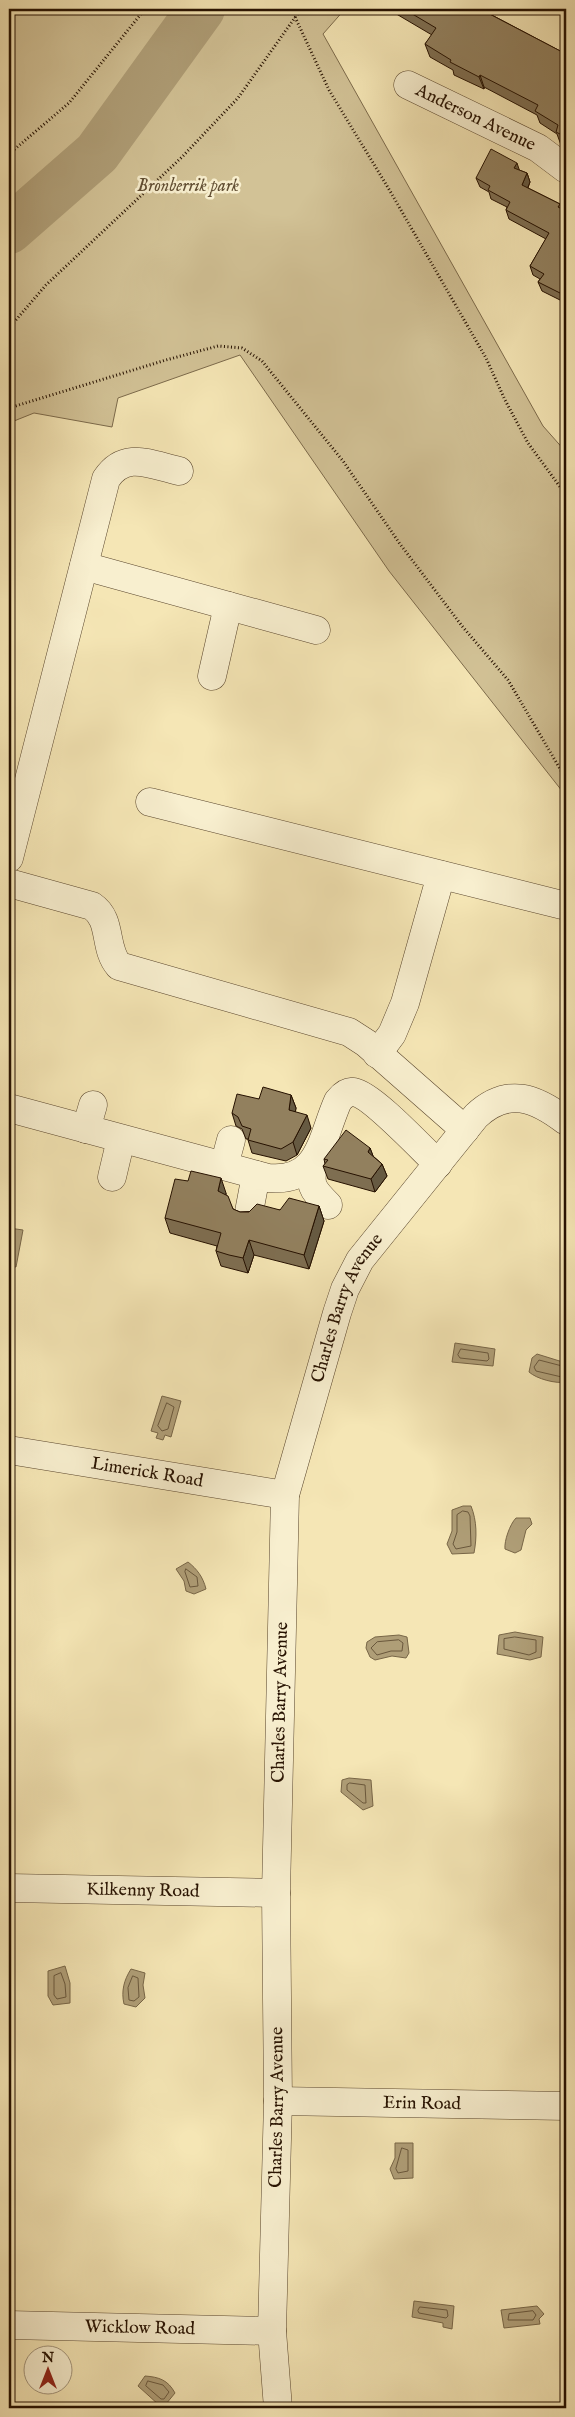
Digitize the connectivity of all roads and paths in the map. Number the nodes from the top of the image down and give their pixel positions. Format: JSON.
{"nodes":[{"id":1,"x":145,"y":9,"type":"edge"},
{"id":2,"x":300,"y":9,"type":"edge"},
{"id":3,"x":295,"y":17,"type":"junction"},
{"id":4,"x":408,"y":85,"type":"dead end"},
{"id":5,"x":9,"y":154,"type":"edge"},
{"id":6,"x":566,"y":169,"type":"edge"},
{"id":7,"x":9,"y":328,"type":"edge"},
{"id":8,"x":9,"y":408,"type":"edge"},
{"id":9,"x":179,"y":471,"type":"dead end"},
{"id":10,"x":566,"y":495,"type":"edge"},
{"id":11,"x":84,"y":566,"type":"junction"},
{"id":12,"x":228,"y":606,"type":"junction"},
{"id":13,"x":316,"y":630,"type":"dead end"},
{"id":14,"x":212,"y":676,"type":"dead end"},
{"id":15,"x":566,"y":779,"type":"edge"},
{"id":16,"x":150,"y":802,"type":"dead end"},
{"id":17,"x":9,"y":858,"type":"edge"},
{"id":18,"x":441,"y":875,"type":"junction"},
{"id":19,"x":9,"y":882,"type":"edge"},
{"id":20,"x":566,"y":906,"type":"edge"},
{"id":21,"x":367,"y":1055,"type":"junction"},
{"id":22,"x":343,"y":1095,"type":"junction"},
{"id":23,"x":9,"y":1108,"type":"edge"},
{"id":24,"x":566,"y":1122,"type":"edge"},
{"id":25,"x":465,"y":1130,"type":"junction"},
{"id":26,"x":121,"y":1139,"type":"junction"},
{"id":27,"x":231,"y":1140,"type":"dead end"},
{"id":28,"x":314,"y":1161,"type":"junction"},
{"id":29,"x":438,"y":1164,"type":"junction"},
{"id":30,"x":224,"y":1166,"type":"junction"},
{"id":31,"x":256,"y":1175,"type":"junction"},
{"id":32,"x":112,"y":1178,"type":"dead end"},
{"id":33,"x":328,"y":1205,"type":"dead end"},
{"id":34,"x":249,"y":1212,"type":"edge"},
{"id":35,"x":9,"y":1450,"type":"edge"},
{"id":36,"x":285,"y":1495,"type":"junction"},
{"id":37,"x":9,"y":1888,"type":"edge"},
{"id":38,"x":276,"y":1893,"type":"junction"},
{"id":39,"x":278,"y":2101,"type":"junction"},
{"id":40,"x":566,"y":2106,"type":"edge"},
{"id":41,"x":9,"y":2325,"type":"edge"},
{"id":42,"x":272,"y":2330,"type":"junction"},
{"id":43,"x":278,"y":2408,"type":"edge"}],
"edges":[{"from":1,"to":5,"type":"path"},
{"from":2,"to":3,"type":"path"},
{"from":3,"to":7,"type":"path"},
{"from":3,"to":10,"type":"path"},
{"from":4,"to":6,"type":"street","name":"Anderson Avenue"},
{"from":8,"to":15,"type":"path"},
{"from":9,"to":11,"type":"street"},
{"from":11,"to":12,"type":"street"},
{"from":11,"to":17,"type":"street"},
{"from":12,"to":13,"type":"street"},
{"from":12,"to":14,"type":"street"},
{"from":16,"to":18,"type":"street"},
{"from":18,"to":20,"type":"street"},
{"from":18,"to":21,"type":"street"},
{"from":19,"to":21,"type":"street"},
{"from":21,"to":22,"type":"street"},
{"from":21,"to":25,"type":"street"},
{"from":22,"to":28,"type":"street"},
{"from":22,"to":29,"type":"street"},
{"from":23,"to":26,"type":"street"},
{"from":24,"to":25,"type":"street","name":"Charles Barry Avenue"},
{"from":25,"to":29,"type":"street","name":"Charles Barry Avenue"},
{"from":26,"to":30,"type":"street"},
{"from":26,"to":32,"type":"street"},
{"from":27,"to":30,"type":"street"},
{"from":28,"to":31,"type":"street"},
{"from":28,"to":33,"type":"street"},
{"from":29,"to":36,"type":"street","name":"Charles Barry Avenue"},
{"from":30,"to":31,"type":"street"},
{"from":31,"to":34,"type":"street"},
{"from":35,"to":36,"type":"street","name":"Limerick Road"},
{"from":36,"to":38,"type":"street","name":"Charles Barry Avenue"},
{"from":37,"to":38,"type":"street","name":"Kilkenny Road"},
{"from":38,"to":39,"type":"street","name":"Charles Barry Avenue"},
{"from":39,"to":40,"type":"street","name":"Erin Road"},
{"from":39,"to":42,"type":"street","name":"Charles Barry Avenue"},
{"from":41,"to":42,"type":"street","name":"Wicklow Road"},
{"from":42,"to":43,"type":"street","name":"Charles Barry Avenue"}]}
